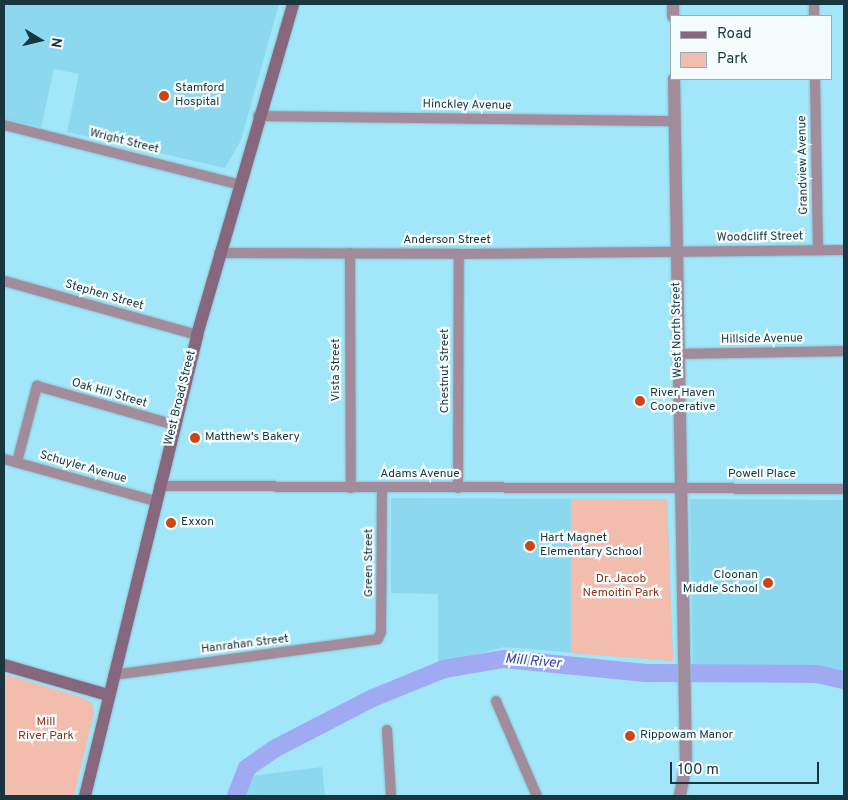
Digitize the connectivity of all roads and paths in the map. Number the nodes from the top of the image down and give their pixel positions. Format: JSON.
{"nodes":[{"id":1,"x":293,"y":4,"type":"edge"},
{"id":2,"x":674,"y":80,"type":"edge"},
{"id":3,"x":815,"y":80,"type":"edge"},
{"id":4,"x":258,"y":116,"type":"junction"},
{"id":5,"x":674,"y":121,"type":"junction"},
{"id":6,"x":4,"y":125,"type":"edge"},
{"id":7,"x":238,"y":184,"type":"junction"},
{"id":8,"x":818,"y":250,"type":"junction"},
{"id":9,"x":844,"y":250,"type":"edge"},
{"id":10,"x":676,"y":251,"type":"junction"},
{"id":11,"x":219,"y":253,"type":"junction"},
{"id":12,"x":350,"y":253,"type":"junction"},
{"id":13,"x":460,"y":254,"type":"junction"},
{"id":14,"x":4,"y":281,"type":"edge"},
{"id":15,"x":197,"y":335,"type":"junction"},
{"id":16,"x":844,"y":351,"type":"edge"},
{"id":17,"x":679,"y":354,"type":"junction"},
{"id":18,"x":175,"y":426,"type":"junction"},
{"id":19,"x":4,"y":458,"type":"edge"},
{"id":20,"x":17,"y":462,"type":"junction"},
{"id":21,"x":159,"y":486,"type":"junction"},
{"id":22,"x":680,"y":487,"type":"junction"},
{"id":23,"x":351,"y":488,"type":"junction"},
{"id":24,"x":382,"y":488,"type":"junction"},
{"id":25,"x":458,"y":488,"type":"junction"},
{"id":26,"x":844,"y":488,"type":"edge"},
{"id":27,"x":155,"y":501,"type":"junction"},
{"id":28,"x":380,"y":638,"type":"joint"},
{"id":29,"x":4,"y":666,"type":"edge"},
{"id":30,"x":113,"y":674,"type":"junction"},
{"id":31,"x":108,"y":695,"type":"junction"},
{"id":32,"x":496,"y":701,"type":"dead end"},
{"id":33,"x":387,"y":730,"type":"dead end"},
{"id":34,"x":85,"y":796,"type":"edge"},
{"id":35,"x":391,"y":796,"type":"edge"},
{"id":36,"x":537,"y":796,"type":"edge"},
{"id":37,"x":680,"y":796,"type":"edge"}],
"edges":[{"from":1,"to":4,"type":"main road","name":"West Broad Street"},
{"from":2,"to":5,"type":"street","name":"West North Street"},
{"from":3,"to":8,"type":"street","name":"Grandview Avenue"},
{"from":4,"to":5,"type":"street","name":"Hinckley Avenue"},
{"from":4,"to":7,"type":"main road","name":"West Broad Street"},
{"from":5,"to":10,"type":"street","name":"West North Street"},
{"from":6,"to":7,"type":"street","name":"Wright Street"},
{"from":7,"to":11,"type":"main road","name":"West Broad Street"},
{"from":8,"to":9,"type":"street","name":"Woodcliff Street"},
{"from":8,"to":10,"type":"street","name":"Woodcliff Street"},
{"from":10,"to":13,"type":"street","name":"Anderson Street"},
{"from":10,"to":17,"type":"street","name":"West North Street"},
{"from":11,"to":12,"type":"street","name":"Anderson Street"},
{"from":11,"to":15,"type":"main road","name":"West Broad Street"},
{"from":12,"to":13,"type":"street","name":"Anderson Street"},
{"from":12,"to":23,"type":"street","name":"Vista Street"},
{"from":13,"to":25,"type":"street","name":"Chestnut Street"},
{"from":14,"to":15,"type":"street","name":"Stephen Street"},
{"from":15,"to":18,"type":"main road","name":"West Broad Street"},
{"from":16,"to":17,"type":"street","name":"Hillside Avenue"},
{"from":17,"to":22,"type":"street","name":"West North Street"},
{"from":18,"to":20,"type":"street","name":"Oak Hill Street"},
{"from":18,"to":21,"type":"main road","name":"West Broad Street"},
{"from":19,"to":20,"type":"street","name":"Schuyler Avenue"},
{"from":20,"to":27,"type":"street","name":"Schuyler Avenue"},
{"from":21,"to":23,"type":"street","name":"Adams Avenue"},
{"from":21,"to":27,"type":"main road","name":"West Broad Street"},
{"from":22,"to":25,"type":"street","name":"Adams Avenue"},
{"from":22,"to":26,"type":"street","name":"Powell Place"},
{"from":22,"to":37,"type":"street","name":"West North Street"},
{"from":23,"to":24,"type":"street","name":"Adams Avenue"},
{"from":24,"to":25,"type":"street","name":"Adams Avenue"},
{"from":24,"to":28,"type":"street","name":"Green Street"},
{"from":27,"to":30,"type":"main road","name":"West Broad Street"},
{"from":28,"to":30,"type":"street","name":"Hanrahan Street"},
{"from":29,"to":31,"type":"main road"},
{"from":30,"to":31,"type":"main road","name":"West Broad Street"},
{"from":31,"to":34,"type":"main road","name":"West Broad Street"},
{"from":32,"to":36,"type":"street"},
{"from":33,"to":35,"type":"street"}]}
